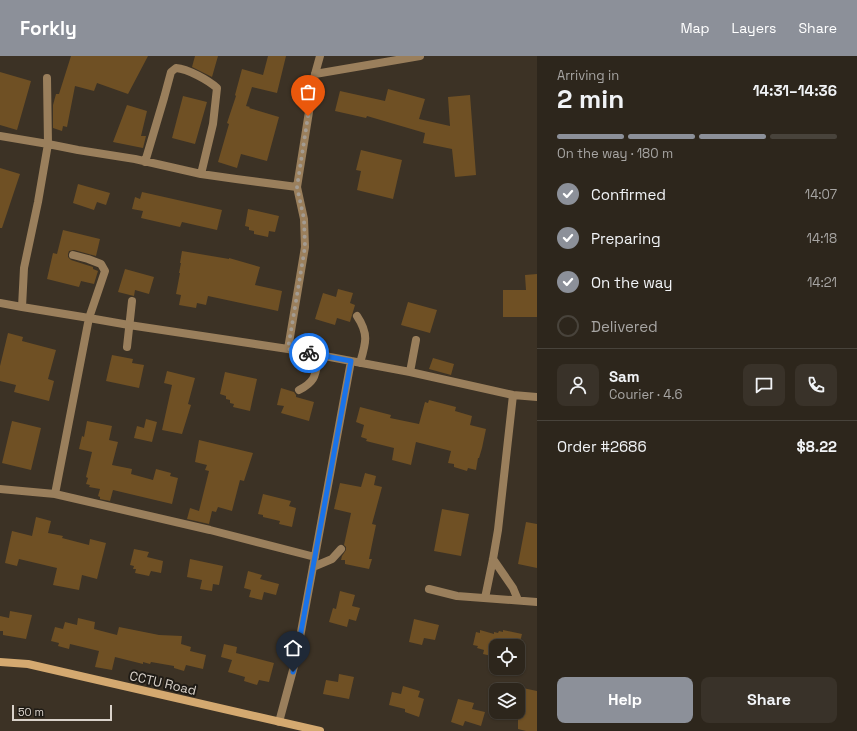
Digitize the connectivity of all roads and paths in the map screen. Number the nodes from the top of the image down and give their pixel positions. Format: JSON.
{"nodes":[{"id":1,"x":320,"y":56,"type":"edge"},
{"id":2,"x":420,"y":56,"type":"edge"},
{"id":3,"x":315,"y":74,"type":"junction"},
{"id":4,"x":47,"y":78,"type":"dead end"},
{"id":5,"x":0,"y":136,"type":"edge"},
{"id":6,"x":48,"y":144,"type":"junction"},
{"id":7,"x":145,"y":162,"type":"junction"},
{"id":8,"x":201,"y":174,"type":"junction"},
{"id":9,"x":297,"y":187,"type":"junction"},
{"id":10,"x":73,"y":255,"type":"dead end"},
{"id":11,"x":132,"y":301,"type":"dead end"},
{"id":12,"x":0,"y":303,"type":"edge"},
{"id":13,"x":22,"y":307,"type":"junction"},
{"id":14,"x":357,"y":316,"type":"dead end"},
{"id":15,"x":89,"y":318,"type":"junction"},
{"id":16,"x":129,"y":325,"type":"junction"},
{"id":17,"x":416,"y":340,"type":"dead end"},
{"id":18,"x":127,"y":347,"type":"dead end"},
{"id":19,"x":288,"y":349,"type":"junction"},
{"id":20,"x":319,"y":355,"type":"junction"},
{"id":21,"x":351,"y":361,"type":"junction"},
{"id":22,"x":360,"y":363,"type":"junction"},
{"id":23,"x":410,"y":372,"type":"junction"},
{"id":24,"x":299,"y":390,"type":"dead end"},
{"id":25,"x":513,"y":395,"type":"junction"},
{"id":26,"x":537,"y":397,"type":"edge"},
{"id":27,"x":0,"y":489,"type":"edge"},
{"id":28,"x":55,"y":494,"type":"junction"},
{"id":29,"x":341,"y":549,"type":"dead end"},
{"id":30,"x":315,"y":557,"type":"junction"},
{"id":31,"x":493,"y":558,"type":"junction"},
{"id":32,"x":313,"y":567,"type":"junction"},
{"id":33,"x":429,"y":589,"type":"dead end"},
{"id":34,"x":485,"y":598,"type":"junction"},
{"id":35,"x":518,"y":600,"type":"junction"},
{"id":36,"x":537,"y":602,"type":"edge"},
{"id":37,"x":0,"y":662,"type":"edge"},
{"id":38,"x":279,"y":722,"type":"junction"},
{"id":39,"x":320,"y":731,"type":"edge"}],
"edges":[{"from":1,"to":3,"type":"street"},
{"from":2,"to":3,"type":"street"},
{"from":3,"to":9,"type":"street"},
{"from":4,"to":6,"type":"street"},
{"from":5,"to":6,"type":"street"},
{"from":6,"to":7,"type":"street"},
{"from":6,"to":13,"type":"street"},
{"from":7,"to":8,"type":"street"},
{"from":7,"to":8,"type":"street"},
{"from":8,"to":9,"type":"street"},
{"from":9,"to":19,"type":"street"},
{"from":10,"to":15,"type":"street"},
{"from":11,"to":16,"type":"street"},
{"from":12,"to":13,"type":"street"},
{"from":13,"to":15,"type":"street"},
{"from":14,"to":22,"type":"street"},
{"from":15,"to":16,"type":"street"},
{"from":15,"to":28,"type":"street"},
{"from":16,"to":18,"type":"street"},
{"from":16,"to":19,"type":"street"},
{"from":17,"to":23,"type":"street"},
{"from":19,"to":20,"type":"street"},
{"from":20,"to":21,"type":"street"},
{"from":20,"to":24,"type":"street"},
{"from":21,"to":22,"type":"street"},
{"from":21,"to":30,"type":"street"},
{"from":22,"to":23,"type":"street"},
{"from":23,"to":25,"type":"street"},
{"from":25,"to":26,"type":"street"},
{"from":25,"to":31,"type":"street"},
{"from":27,"to":28,"type":"street"},
{"from":28,"to":30,"type":"street"},
{"from":29,"to":32,"type":"street"},
{"from":30,"to":32,"type":"street"},
{"from":31,"to":34,"type":"street"},
{"from":31,"to":35,"type":"street"},
{"from":32,"to":38,"type":"street"},
{"from":33,"to":34,"type":"street"},
{"from":34,"to":35,"type":"street"},
{"from":35,"to":36,"type":"street"},
{"from":37,"to":38,"type":"street","name":"CCTU Road"},
{"from":38,"to":39,"type":"street","name":"CCTU Road"}]}
